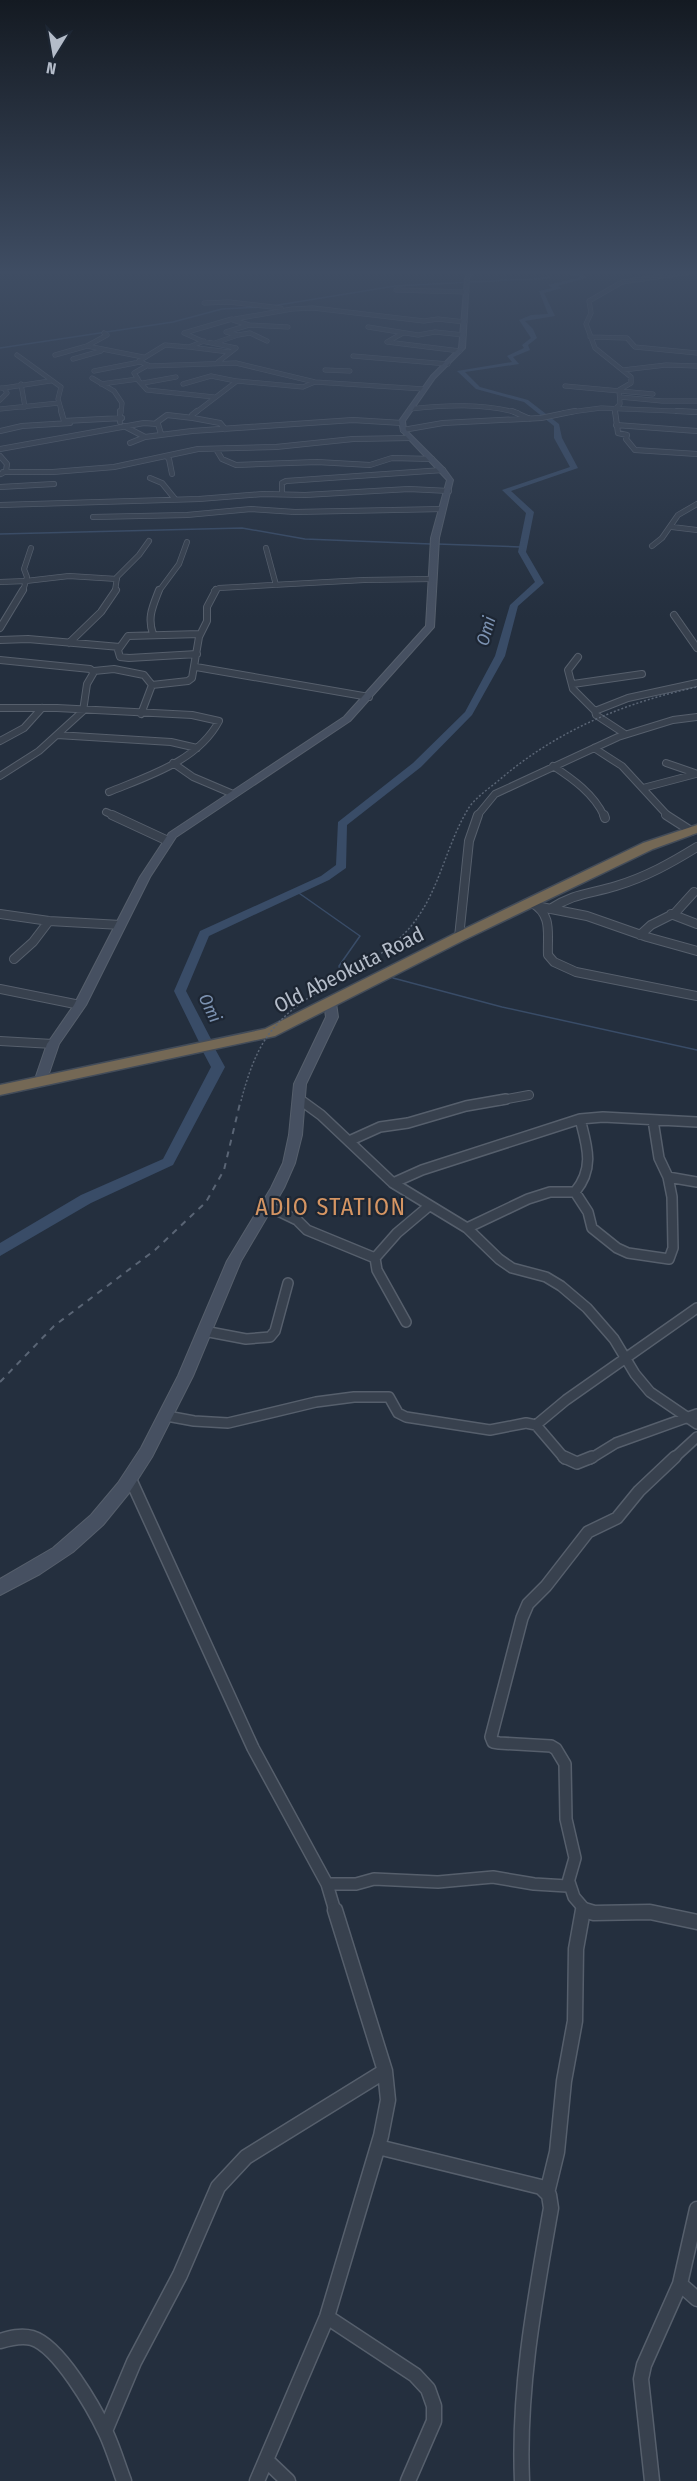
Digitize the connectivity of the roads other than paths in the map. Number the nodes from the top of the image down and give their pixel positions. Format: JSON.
{"nodes":[{"id":1,"x":21,"y":386,"type":"edge"},
{"id":2,"x":57,"y":386,"type":"edge"},
{"id":3,"x":104,"y":386,"type":"edge"},
{"id":4,"x":145,"y":386,"type":"edge"},
{"id":5,"x":229,"y":386,"type":"edge"},
{"id":6,"x":289,"y":386,"type":"edge"},
{"id":7,"x":306,"y":386,"type":"edge"},
{"id":8,"x":373,"y":386,"type":"edge"},
{"id":9,"x":427,"y":386,"type":"edge"},
{"id":10,"x":565,"y":386,"type":"dead end"},
{"id":11,"x":627,"y":386,"type":"edge"},
{"id":12,"x":2,"y":388,"type":"edge"},
{"id":13,"x":424,"y":389,"type":"junction"},
{"id":14,"x":619,"y":391,"type":"junction"},
{"id":15,"x":653,"y":394,"type":"dead end"},
{"id":16,"x":214,"y":397,"type":"junction"},
{"id":17,"x":620,"y":397,"type":"junction"},
{"id":18,"x":0,"y":400,"type":"edge"},
{"id":19,"x":697,"y":401,"type":"edge"},
{"id":20,"x":59,"y":404,"type":"junction"},
{"id":21,"x":25,"y":407,"type":"junction"},
{"id":22,"x":0,"y":409,"type":"edge"},
{"id":23,"x":410,"y":409,"type":"junction"},
{"id":24,"x":615,"y":409,"type":"junction"},
{"id":25,"x":697,"y":412,"type":"edge"},
{"id":26,"x":122,"y":418,"type":"junction"},
{"id":27,"x":193,"y":418,"type":"junction"},
{"id":28,"x":530,"y":419,"type":"junction"},
{"id":29,"x":68,"y":422,"type":"junction"},
{"id":30,"x":156,"y":423,"type":"junction"},
{"id":31,"x":616,"y":425,"type":"junction"},
{"id":32,"x":123,"y":426,"type":"junction"},
{"id":33,"x":403,"y":426,"type":"junction"},
{"id":34,"x":225,"y":429,"type":"junction"},
{"id":35,"x":0,"y":431,"type":"edge"},
{"id":36,"x":697,"y":431,"type":"edge"},
{"id":37,"x":161,"y":434,"type":"junction"},
{"id":38,"x":78,"y":435,"type":"junction"},
{"id":39,"x":145,"y":437,"type":"junction"},
{"id":40,"x":410,"y":438,"type":"junction"},
{"id":41,"x":130,"y":443,"type":"dead end"},
{"id":42,"x":252,"y":447,"type":"junction"},
{"id":43,"x":216,"y":448,"type":"junction"},
{"id":44,"x":0,"y":449,"type":"edge"},
{"id":45,"x":697,"y":454,"type":"edge"},
{"id":46,"x":0,"y":456,"type":"edge"},
{"id":47,"x":166,"y":456,"type":"junction"},
{"id":48,"x":432,"y":459,"type":"junction"},
{"id":49,"x":256,"y":464,"type":"junction"},
{"id":50,"x":443,"y":470,"type":"junction"},
{"id":51,"x":2,"y":473,"type":"edge"},
{"id":52,"x":172,"y":474,"type":"dead end"},
{"id":53,"x":150,"y":477,"type":"dead end"},
{"id":54,"x":54,"y":484,"type":"dead end"},
{"id":55,"x":0,"y":487,"type":"edge"},
{"id":56,"x":449,"y":491,"type":"junction"},
{"id":57,"x":282,"y":494,"type":"junction"},
{"id":58,"x":175,"y":499,"type":"junction"},
{"id":59,"x":697,"y":504,"type":"edge"},
{"id":60,"x":0,"y":505,"type":"edge"},
{"id":61,"x":443,"y":509,"type":"junction"},
{"id":62,"x":93,"y":517,"type":"dead end"},
{"id":63,"x":672,"y":526,"type":"junction"},
{"id":64,"x":697,"y":530,"type":"edge"},
{"id":65,"x":149,"y":541,"type":"dead end"},
{"id":66,"x":187,"y":543,"type":"dead end"},
{"id":67,"x":652,"y":546,"type":"dead end"},
{"id":68,"x":31,"y":548,"type":"dead end"},
{"id":69,"x":266,"y":549,"type":"dead end"},
{"id":70,"x":117,"y":579,"type":"junction"},
{"id":71,"x":434,"y":579,"type":"junction"},
{"id":72,"x":26,"y":581,"type":"junction"},
{"id":73,"x":0,"y":582,"type":"edge"},
{"id":74,"x":276,"y":585,"type":"junction"},
{"id":75,"x":674,"y":615,"type":"dead end"},
{"id":76,"x":0,"y":628,"type":"edge"},
{"id":77,"x":153,"y":634,"type":"junction"},
{"id":78,"x":200,"y":634,"type":"junction"},
{"id":79,"x":0,"y":640,"type":"edge"},
{"id":80,"x":69,"y":642,"type":"junction"},
{"id":81,"x":120,"y":647,"type":"junction"},
{"id":82,"x":697,"y":648,"type":"edge"},
{"id":83,"x":197,"y":654,"type":"junction"},
{"id":84,"x":118,"y":655,"type":"junction"},
{"id":85,"x":578,"y":657,"type":"dead end"},
{"id":86,"x":0,"y":660,"type":"edge"},
{"id":87,"x":195,"y":667,"type":"junction"},
{"id":88,"x":110,"y":669,"type":"junction"},
{"id":89,"x":94,"y":671,"type":"junction"},
{"id":90,"x":642,"y":674,"type":"dead end"},
{"id":91,"x":697,"y":683,"type":"edge"},
{"id":92,"x":573,"y":684,"type":"junction"},
{"id":93,"x":152,"y":685,"type":"junction"},
{"id":94,"x":369,"y":697,"type":"junction"},
{"id":95,"x":0,"y":708,"type":"edge"},
{"id":96,"x":42,"y":708,"type":"junction"},
{"id":97,"x":83,"y":711,"type":"junction"},
{"id":98,"x":595,"y":711,"type":"junction"},
{"id":99,"x":141,"y":714,"type":"junction"},
{"id":100,"x":697,"y":717,"type":"edge"},
{"id":101,"x":625,"y":734,"type":"junction"},
{"id":102,"x":57,"y":735,"type":"junction"},
{"id":103,"x":0,"y":741,"type":"edge"},
{"id":104,"x":197,"y":747,"type":"junction"},
{"id":105,"x":594,"y":748,"type":"junction"},
{"id":106,"x":173,"y":763,"type":"junction"},
{"id":107,"x":666,"y":763,"type":"dead end"},
{"id":108,"x":553,"y":766,"type":"junction"},
{"id":109,"x":0,"y":770,"type":"edge"},
{"id":110,"x":9,"y":770,"type":"junction"},
{"id":111,"x":696,"y":773,"type":"edge"},
{"id":112,"x":0,"y":776,"type":"edge"},
{"id":113,"x":643,"y":788,"type":"junction"},
{"id":114,"x":109,"y":792,"type":"dead end"},
{"id":115,"x":233,"y":794,"type":"junction"},
{"id":116,"x":106,"y":812,"type":"dead end"},
{"id":117,"x":605,"y":818,"type":"dead end"},
{"id":118,"x":694,"y":830,"type":"edge"},
{"id":119,"x":168,"y":841,"type":"junction"},
{"id":120,"x":697,"y":847,"type":"edge"},
{"id":121,"x":694,"y":892,"type":"dead end"},
{"id":122,"x":536,"y":905,"type":"junction"},
{"id":123,"x":550,"y":909,"type":"junction"},
{"id":124,"x":0,"y":914,"type":"edge"},
{"id":125,"x":671,"y":914,"type":"junction"},
{"id":126,"x":50,"y":921,"type":"junction"},
{"id":127,"x":697,"y":924,"type":"edge"},
{"id":128,"x":121,"y":925,"type":"junction"},
{"id":129,"x":640,"y":935,"type":"junction"},
{"id":130,"x":459,"y":937,"type":"junction"},
{"id":131,"x":697,"y":951,"type":"edge"},
{"id":132,"x":14,"y":959,"type":"dead end"},
{"id":133,"x":0,"y":989,"type":"edge"},
{"id":134,"x":697,"y":996,"type":"edge"},
{"id":135,"x":330,"y":1003,"type":"junction"},
{"id":136,"x":80,"y":1005,"type":"junction"},
{"id":137,"x":0,"y":1041,"type":"edge"},
{"id":138,"x":53,"y":1044,"type":"junction"},
{"id":139,"x":40,"y":1082,"type":"junction"},
{"id":140,"x":0,"y":1090,"type":"edge"},
{"id":141,"x":529,"y":1095,"type":"dead end"},
{"id":142,"x":299,"y":1099,"type":"junction"},
{"id":143,"x":580,"y":1119,"type":"junction"},
{"id":144,"x":653,"y":1120,"type":"junction"},
{"id":145,"x":697,"y":1122,"type":"edge"},
{"id":146,"x":349,"y":1141,"type":"junction"},
{"id":147,"x":668,"y":1177,"type":"junction"},
{"id":148,"x":697,"y":1182,"type":"edge"},
{"id":149,"x":393,"y":1183,"type":"junction"},
{"id":150,"x":575,"y":1192,"type":"junction"},
{"id":151,"x":268,"y":1206,"type":"junction"},
{"id":152,"x":429,"y":1206,"type":"junction"},
{"id":153,"x":467,"y":1228,"type":"junction"},
{"id":154,"x":375,"y":1258,"type":"junction"},
{"id":155,"x":288,"y":1283,"type":"dead end"},
{"id":156,"x":697,"y":1308,"type":"edge"},
{"id":157,"x":406,"y":1323,"type":"dead end"},
{"id":158,"x":204,"y":1331,"type":"junction"},
{"id":159,"x":626,"y":1359,"type":"junction"},
{"id":160,"x":697,"y":1414,"type":"edge"},
{"id":161,"x":167,"y":1416,"type":"junction"},
{"id":162,"x":685,"y":1417,"type":"junction"},
{"id":163,"x":697,"y":1424,"type":"edge"},
{"id":164,"x":536,"y":1425,"type":"junction"},
{"id":165,"x":697,"y":1437,"type":"edge"},
{"id":166,"x":130,"y":1478,"type":"junction"},
{"id":167,"x":0,"y":1588,"type":"edge"},
{"id":168,"x":569,"y":1882,"type":"junction"},
{"id":169,"x":327,"y":1884,"type":"junction"},
{"id":170,"x":583,"y":1909,"type":"junction"},
{"id":171,"x":697,"y":1922,"type":"edge"},
{"id":172,"x":385,"y":2071,"type":"junction"},
{"id":173,"x":378,"y":2146,"type":"junction"},
{"id":174,"x":547,"y":2193,"type":"junction"},
{"id":175,"x":697,"y":2210,"type":"edge"},
{"id":176,"x":680,"y":2284,"type":"junction"},
{"id":177,"x":697,"y":2299,"type":"edge"},
{"id":178,"x":327,"y":2317,"type":"junction"},
{"id":179,"x":0,"y":2341,"type":"edge"},
{"id":180,"x":105,"y":2431,"type":"junction"},
{"id":181,"x":266,"y":2460,"type":"junction"},
{"id":182,"x":124,"y":2481,"type":"edge"},
{"id":183,"x":257,"y":2481,"type":"edge"},
{"id":184,"x":288,"y":2481,"type":"edge"},
{"id":185,"x":408,"y":2481,"type":"edge"},
{"id":186,"x":522,"y":2481,"type":"edge"},
{"id":187,"x":652,"y":2481,"type":"edge"}],
"edges":[{"from":1,"to":21,"type":"street"},
{"from":2,"to":20,"type":"street"},
{"from":3,"to":26,"type":"street"},
{"from":4,"to":16,"type":"street"},
{"from":5,"to":16,"type":"street"},
{"from":6,"to":7,"type":"street"},
{"from":8,"to":13,"type":"street"},
{"from":9,"to":13,"type":"street"},
{"from":10,"to":14,"type":"street"},
{"from":11,"to":14,"type":"street"},
{"from":12,"to":18,"type":"street"},
{"from":13,"to":23,"type":"street"},
{"from":14,"to":15,"type":"street"},
{"from":14,"to":17,"type":"street"},
{"from":16,"to":27,"type":"street"},
{"from":17,"to":19,"type":"street"},
{"from":17,"to":24,"type":"street"},
{"from":20,"to":21,"type":"street"},
{"from":20,"to":29,"type":"street"},
{"from":21,"to":22,"type":"street"},
{"from":23,"to":28,"type":"street"},
{"from":23,"to":33,"type":"street"},
{"from":24,"to":25,"type":"street"},
{"from":24,"to":28,"type":"street"},
{"from":24,"to":31,"type":"street"},
{"from":26,"to":29,"type":"street"},
{"from":26,"to":32,"type":"street"},
{"from":27,"to":30,"type":"street"},
{"from":27,"to":34,"type":"street"},
{"from":28,"to":33,"type":"street"},
{"from":29,"to":35,"type":"street"},
{"from":29,"to":38,"type":"street"},
{"from":30,"to":32,"type":"street"},
{"from":30,"to":37,"type":"street"},
{"from":31,"to":36,"type":"street"},
{"from":31,"to":45,"type":"street"},
{"from":32,"to":38,"type":"street"},
{"from":32,"to":39,"type":"street"},
{"from":33,"to":34,"type":"street"},
{"from":33,"to":40,"type":"street"},
{"from":34,"to":37,"type":"street"},
{"from":37,"to":39,"type":"street"},
{"from":38,"to":44,"type":"street"},
{"from":39,"to":41,"type":"street"},
{"from":40,"to":42,"type":"street"},
{"from":40,"to":48,"type":"street"},
{"from":42,"to":43,"type":"street"},
{"from":42,"to":49,"type":"street"},
{"from":43,"to":47,"type":"street"},
{"from":43,"to":49,"type":"street"},
{"from":46,"to":51,"type":"street"},
{"from":47,"to":51,"type":"street"},
{"from":47,"to":52,"type":"street"},
{"from":48,"to":49,"type":"street"},
{"from":48,"to":50,"type":"street"},
{"from":50,"to":56,"type":"street"},
{"from":50,"to":57,"type":"street"},
{"from":53,"to":58,"type":"street"},
{"from":54,"to":55,"type":"street"},
{"from":56,"to":57,"type":"street"},
{"from":56,"to":61,"type":"street"},
{"from":57,"to":58,"type":"street"},
{"from":58,"to":60,"type":"street"},
{"from":59,"to":63,"type":"street"},
{"from":61,"to":62,"type":"street"},
{"from":61,"to":71,"type":"street"},
{"from":63,"to":64,"type":"street"},
{"from":63,"to":67,"type":"street"},
{"from":65,"to":70,"type":"street"},
{"from":66,"to":77,"type":"street"},
{"from":68,"to":72,"type":"street"},
{"from":69,"to":74,"type":"street"},
{"from":70,"to":72,"type":"street"},
{"from":70,"to":80,"type":"street"},
{"from":71,"to":74,"type":"street"},
{"from":71,"to":94,"type":"street"},
{"from":72,"to":73,"type":"street"},
{"from":72,"to":76,"type":"street"},
{"from":74,"to":78,"type":"street"},
{"from":75,"to":82,"type":"street"},
{"from":77,"to":78,"type":"street"},
{"from":77,"to":81,"type":"street"},
{"from":78,"to":83,"type":"street"},
{"from":79,"to":80,"type":"street"},
{"from":80,"to":81,"type":"street"},
{"from":81,"to":84,"type":"street"},
{"from":83,"to":84,"type":"street"},
{"from":83,"to":87,"type":"street"},
{"from":84,"to":88,"type":"street"},
{"from":85,"to":92,"type":"street"},
{"from":86,"to":89,"type":"street"},
{"from":87,"to":93,"type":"street"},
{"from":87,"to":94,"type":"street"},
{"from":88,"to":89,"type":"street"},
{"from":88,"to":93,"type":"street"},
{"from":89,"to":97,"type":"street"},
{"from":90,"to":92,"type":"street"},
{"from":91,"to":98,"type":"street"},
{"from":92,"to":98,"type":"street"},
{"from":93,"to":99,"type":"street"},
{"from":94,"to":115,"type":"street"},
{"from":95,"to":96,"type":"street"},
{"from":96,"to":97,"type":"street"},
{"from":96,"to":103,"type":"street"},
{"from":97,"to":99,"type":"street"},
{"from":97,"to":102,"type":"street"},
{"from":98,"to":101,"type":"street"},
{"from":99,"to":104,"type":"street"},
{"from":100,"to":101,"type":"street"},
{"from":101,"to":105,"type":"street"},
{"from":102,"to":104,"type":"street"},
{"from":102,"to":110,"type":"street"},
{"from":104,"to":106,"type":"street"},
{"from":105,"to":108,"type":"street"},
{"from":105,"to":113,"type":"street"},
{"from":106,"to":114,"type":"street"},
{"from":106,"to":115,"type":"street"},
{"from":107,"to":111,"type":"street"},
{"from":108,"to":117,"type":"street"},
{"from":108,"to":130,"type":"street"},
{"from":109,"to":110,"type":"street"},
{"from":110,"to":112,"type":"street"},
{"from":111,"to":113,"type":"street"},
{"from":113,"to":118,"type":"street"},
{"from":115,"to":119,"type":"street"},
{"from":116,"to":119,"type":"street"},
{"from":118,"to":122,"type":"highway","name":"Old Abeokuta Road"},
{"from":119,"to":128,"type":"street"},
{"from":120,"to":123,"type":"street"},
{"from":121,"to":125,"type":"street"},
{"from":122,"to":123,"type":"street"},
{"from":122,"to":130,"type":"highway","name":"Old Abeokuta Road"},
{"from":122,"to":134,"type":"street"},
{"from":123,"to":129,"type":"street"},
{"from":124,"to":126,"type":"street"},
{"from":125,"to":127,"type":"street"},
{"from":125,"to":129,"type":"street"},
{"from":126,"to":128,"type":"street"},
{"from":126,"to":132,"type":"street"},
{"from":128,"to":136,"type":"street"},
{"from":129,"to":131,"type":"street"},
{"from":130,"to":135,"type":"highway","name":"Old Abeokuta Road"},
{"from":133,"to":136,"type":"street"},
{"from":135,"to":139,"type":"highway","name":"Old Abeokuta Road"},
{"from":135,"to":142,"type":"street"},
{"from":136,"to":138,"type":"street"},
{"from":137,"to":138,"type":"street"},
{"from":138,"to":139,"type":"street"},
{"from":139,"to":140,"type":"highway","name":"Old Abeokuta Road"},
{"from":141,"to":146,"type":"street"},
{"from":142,"to":146,"type":"street"},
{"from":142,"to":151,"type":"street"},
{"from":143,"to":144,"type":"street"},
{"from":143,"to":149,"type":"street"},
{"from":143,"to":150,"type":"street"},
{"from":144,"to":145,"type":"street"},
{"from":144,"to":147,"type":"street"},
{"from":146,"to":149,"type":"street"},
{"from":147,"to":148,"type":"street"},
{"from":147,"to":150,"type":"street"},
{"from":149,"to":152,"type":"street"},
{"from":150,"to":153,"type":"street"},
{"from":151,"to":154,"type":"street"},
{"from":151,"to":158,"type":"street"},
{"from":152,"to":153,"type":"street"},
{"from":152,"to":154,"type":"street"},
{"from":153,"to":159,"type":"street"},
{"from":154,"to":157,"type":"street"},
{"from":155,"to":158,"type":"street"},
{"from":156,"to":159,"type":"street"},
{"from":158,"to":161,"type":"street"},
{"from":159,"to":162,"type":"street"},
{"from":159,"to":164,"type":"street"},
{"from":160,"to":162,"type":"street"},
{"from":161,"to":164,"type":"street"},
{"from":161,"to":166,"type":"street"},
{"from":162,"to":163,"type":"street"},
{"from":162,"to":164,"type":"street"},
{"from":165,"to":168,"type":"street"},
{"from":166,"to":167,"type":"street"},
{"from":166,"to":169,"type":"street"},
{"from":168,"to":169,"type":"street"},
{"from":168,"to":170,"type":"street"},
{"from":169,"to":172,"type":"street"},
{"from":170,"to":171,"type":"street"},
{"from":170,"to":174,"type":"street"},
{"from":172,"to":173,"type":"street"},
{"from":172,"to":180,"type":"street"},
{"from":173,"to":174,"type":"street"},
{"from":173,"to":178,"type":"street"},
{"from":174,"to":186,"type":"street"},
{"from":175,"to":176,"type":"street"},
{"from":176,"to":177,"type":"street"},
{"from":176,"to":187,"type":"street"},
{"from":178,"to":181,"type":"street"},
{"from":178,"to":185,"type":"street"},
{"from":179,"to":180,"type":"street"},
{"from":180,"to":182,"type":"street"},
{"from":181,"to":183,"type":"street"},
{"from":181,"to":184,"type":"street"}]}
